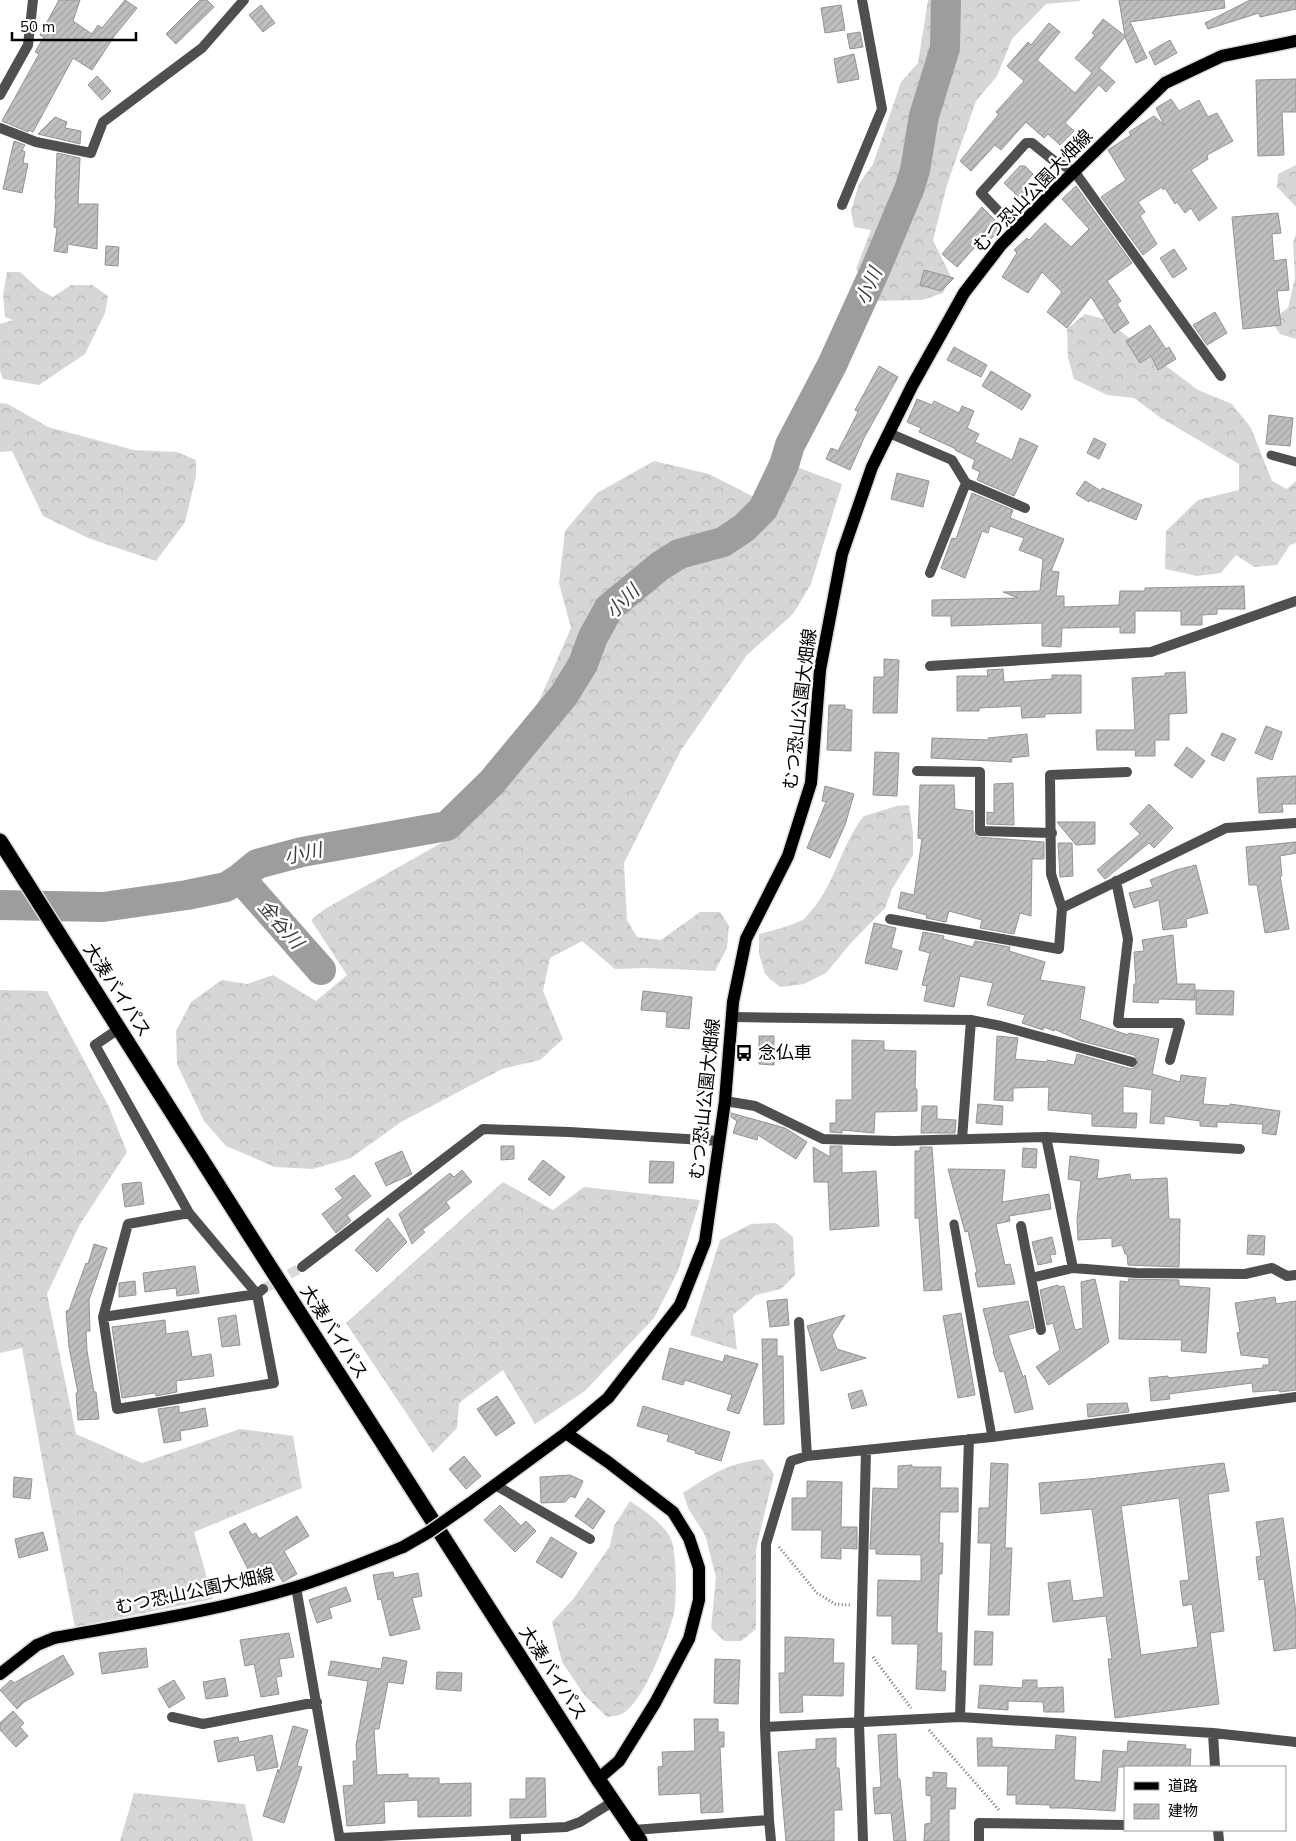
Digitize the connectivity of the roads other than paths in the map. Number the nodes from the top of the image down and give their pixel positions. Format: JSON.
{"nodes":[{"id":1,"x":33,"y":0,"type":"edge"},
{"id":2,"x":244,"y":0,"type":"edge"},
{"id":3,"x":862,"y":0,"type":"edge"},
{"id":4,"x":1296,"y":41,"type":"edge"},
{"id":5,"x":0,"y":95,"type":"edge"},
{"id":6,"x":0,"y":128,"type":"edge"},
{"id":7,"x":1074,"y":171,"type":"junction"},
{"id":8,"x":842,"y":205,"type":"dead end"},
{"id":9,"x":1016,"y":230,"type":"junction"},
{"id":10,"x":1221,"y":376,"type":"dead end"},
{"id":11,"x":889,"y":433,"type":"junction"},
{"id":12,"x":1271,"y":455,"type":"dead end"},
{"id":13,"x":1296,"y":462,"type":"edge"},
{"id":14,"x":966,"y":483,"type":"junction"},
{"id":15,"x":1025,"y":508,"type":"dead end"},
{"id":16,"x":930,"y":573,"type":"dead end"},
{"id":17,"x":1296,"y":601,"type":"edge"},
{"id":18,"x":930,"y":666,"type":"dead end"},
{"id":19,"x":917,"y":771,"type":"dead end"},
{"id":20,"x":1127,"y":772,"type":"dead end"},
{"id":21,"x":1296,"y":823,"type":"edge"},
{"id":22,"x":1052,"y":833,"type":"junction"},
{"id":23,"x":0,"y":841,"type":"edge"},
{"id":24,"x":1116,"y":882,"type":"junction"},
{"id":25,"x":1062,"y":908,"type":"junction"},
{"id":26,"x":890,"y":918,"type":"dead end"},
{"id":27,"x":732,"y":1017,"type":"junction"},
{"id":28,"x":971,"y":1020,"type":"junction"},
{"id":29,"x":120,"y":1028,"type":"junction"},
{"id":30,"x":1170,"y":1060,"type":"dead end"},
{"id":31,"x":1132,"y":1062,"type":"dead end"},
{"id":32,"x":725,"y":1101,"type":"junction"},
{"id":33,"x":1046,"y":1138,"type":"junction"},
{"id":34,"x":962,"y":1139,"type":"junction"},
{"id":35,"x":720,"y":1141,"type":"junction"},
{"id":36,"x":1240,"y":1149,"type":"dead end"},
{"id":37,"x":189,"y":1213,"type":"junction"},
{"id":38,"x":954,"y":1224,"type":"dead end"},
{"id":39,"x":1021,"y":1226,"type":"dead end"},
{"id":40,"x":302,"y":1267,"type":"tunnel mouth"},
{"id":41,"x":1073,"y":1268,"type":"junction"},
{"id":42,"x":1296,"y":1275,"type":"edge"},
{"id":43,"x":1031,"y":1278,"type":"junction"},
{"id":44,"x":260,"y":1292,"type":"junction"},
{"id":45,"x":103,"y":1317,"type":"junction"},
{"id":46,"x":799,"y":1322,"type":"dead end"},
{"id":47,"x":1041,"y":1330,"type":"dead end"},
{"id":48,"x":1296,"y":1397,"type":"edge"},
{"id":49,"x":566,"y":1433,"type":"junction"},
{"id":50,"x":992,"y":1437,"type":"junction"},
{"id":51,"x":969,"y":1439,"type":"junction"},
{"id":52,"x":866,"y":1451,"type":"junction"},
{"id":53,"x":808,"y":1456,"type":"junction"},
{"id":54,"x":495,"y":1485,"type":"junction"},
{"id":55,"x":590,"y":1538,"type":"dead end"},
{"id":56,"x":296,"y":1587,"type":"junction"},
{"id":57,"x":0,"y":1674,"type":"edge"},
{"id":58,"x":317,"y":1702,"type":"junction"},
{"id":59,"x":172,"y":1717,"type":"dead end"},
{"id":60,"x":960,"y":1717,"type":"junction"},
{"id":61,"x":859,"y":1723,"type":"junction"},
{"id":62,"x":766,"y":1728,"type":"junction"},
{"id":63,"x":1213,"y":1733,"type":"junction"},
{"id":64,"x":1296,"y":1742,"type":"edge"},
{"id":65,"x":1215,"y":1766,"type":"edge"},
{"id":66,"x":598,"y":1779,"type":"junction"},
{"id":67,"x":614,"y":1801,"type":"junction"},
{"id":68,"x":768,"y":1820,"type":"junction"},
{"id":69,"x":1124,"y":1825,"type":"edge"},
{"id":70,"x":516,"y":1830,"type":"junction"},
{"id":71,"x":637,"y":1836,"type":"edge"},
{"id":72,"x":422,"y":1837,"type":"edge"},
{"id":73,"x":340,"y":1839,"type":"edge"},
{"id":74,"x":516,"y":1841,"type":"edge"},
{"id":75,"x":771,"y":1841,"type":"edge"},
{"id":76,"x":863,"y":1841,"type":"edge"},
{"id":77,"x":978,"y":1841,"type":"edge"}],
"edges":[{"from":1,"to":5,"type":"street"},
{"from":2,"to":6,"type":"street"},
{"from":3,"to":8,"type":"street"},
{"from":4,"to":7,"type":"main road","name":"むつ恐山公園大畑線"},
{"from":7,"to":9,"type":"main road","name":"むつ恐山公園大畑線"},
{"from":7,"to":9,"type":"street"},
{"from":7,"to":10,"type":"street"},
{"from":9,"to":11,"type":"main road","name":"むつ恐山公園大畑線"},
{"from":11,"to":14,"type":"street"},
{"from":11,"to":27,"type":"main road","name":"むつ恐山公園大畑線"},
{"from":12,"to":13,"type":"lane"},
{"from":14,"to":15,"type":"street"},
{"from":14,"to":16,"type":"street"},
{"from":17,"to":18,"type":"street"},
{"from":19,"to":22,"type":"street"},
{"from":20,"to":22,"type":"street"},
{"from":21,"to":24,"type":"street"},
{"from":22,"to":25,"type":"street"},
{"from":23,"to":29,"type":"highway","name":"大湊バイパス"},
{"from":24,"to":25,"type":"street"},
{"from":24,"to":30,"type":"street"},
{"from":25,"to":26,"type":"street"},
{"from":27,"to":28,"type":"street"},
{"from":27,"to":32,"type":"main road","name":"むつ恐山公園大畑線"},
{"from":28,"to":31,"type":"street"},
{"from":28,"to":34,"type":"street"},
{"from":29,"to":37,"type":"street"},
{"from":29,"to":66,"type":"highway","name":"大湊バイパス"},
{"from":32,"to":34,"type":"street"},
{"from":32,"to":35,"type":"main road","name":"むつ恐山公園大畑線"},
{"from":33,"to":34,"type":"street"},
{"from":33,"to":36,"type":"street"},
{"from":33,"to":41,"type":"street"},
{"from":35,"to":40,"type":"street"},
{"from":35,"to":49,"type":"main road","name":"むつ恐山公園大畑線"},
{"from":37,"to":44,"type":"street"},
{"from":37,"to":45,"type":"street"},
{"from":38,"to":50,"type":"lane"},
{"from":39,"to":43,"type":"street"},
{"from":41,"to":42,"type":"street"},
{"from":41,"to":43,"type":"street"},
{"from":43,"to":47,"type":"street"},
{"from":44,"to":45,"type":"street"},
{"from":44,"to":45,"type":"street"},
{"from":46,"to":53,"type":"street"},
{"from":48,"to":50,"type":"street"},
{"from":49,"to":54,"type":"main road","name":"むつ恐山公園大畑線"},
{"from":49,"to":66,"type":"main road"},
{"from":50,"to":51,"type":"street"},
{"from":51,"to":52,"type":"street"},
{"from":51,"to":60,"type":"street"},
{"from":52,"to":53,"type":"street"},
{"from":52,"to":61,"type":"street"},
{"from":53,"to":62,"type":"street"},
{"from":54,"to":55,"type":"street"},
{"from":54,"to":56,"type":"main road","name":"むつ恐山公園大畑線","bridge":true},
{"from":56,"to":57,"type":"main road","name":"むつ恐山公園大畑線"},
{"from":56,"to":58,"type":"street"},
{"from":58,"to":59,"type":"street"},
{"from":58,"to":73,"type":"street"},
{"from":60,"to":61,"type":"street"},
{"from":60,"to":63,"type":"street"},
{"from":61,"to":62,"type":"street"},
{"from":61,"to":76,"type":"street"},
{"from":62,"to":68,"type":"street"},
{"from":63,"to":64,"type":"street"},
{"from":63,"to":65,"type":"street"},
{"from":66,"to":67,"type":"highway","name":"大湊バイパス"},
{"from":67,"to":70,"type":"street"},
{"from":67,"to":71,"type":"highway","name":"大湊バイパス"},
{"from":68,"to":71,"type":"street"},
{"from":68,"to":75,"type":"street"},
{"from":69,"to":77,"type":"street"},
{"from":70,"to":72,"type":"street"},
{"from":70,"to":74,"type":"street"},
{"from":72,"to":73,"type":"street"}]}
